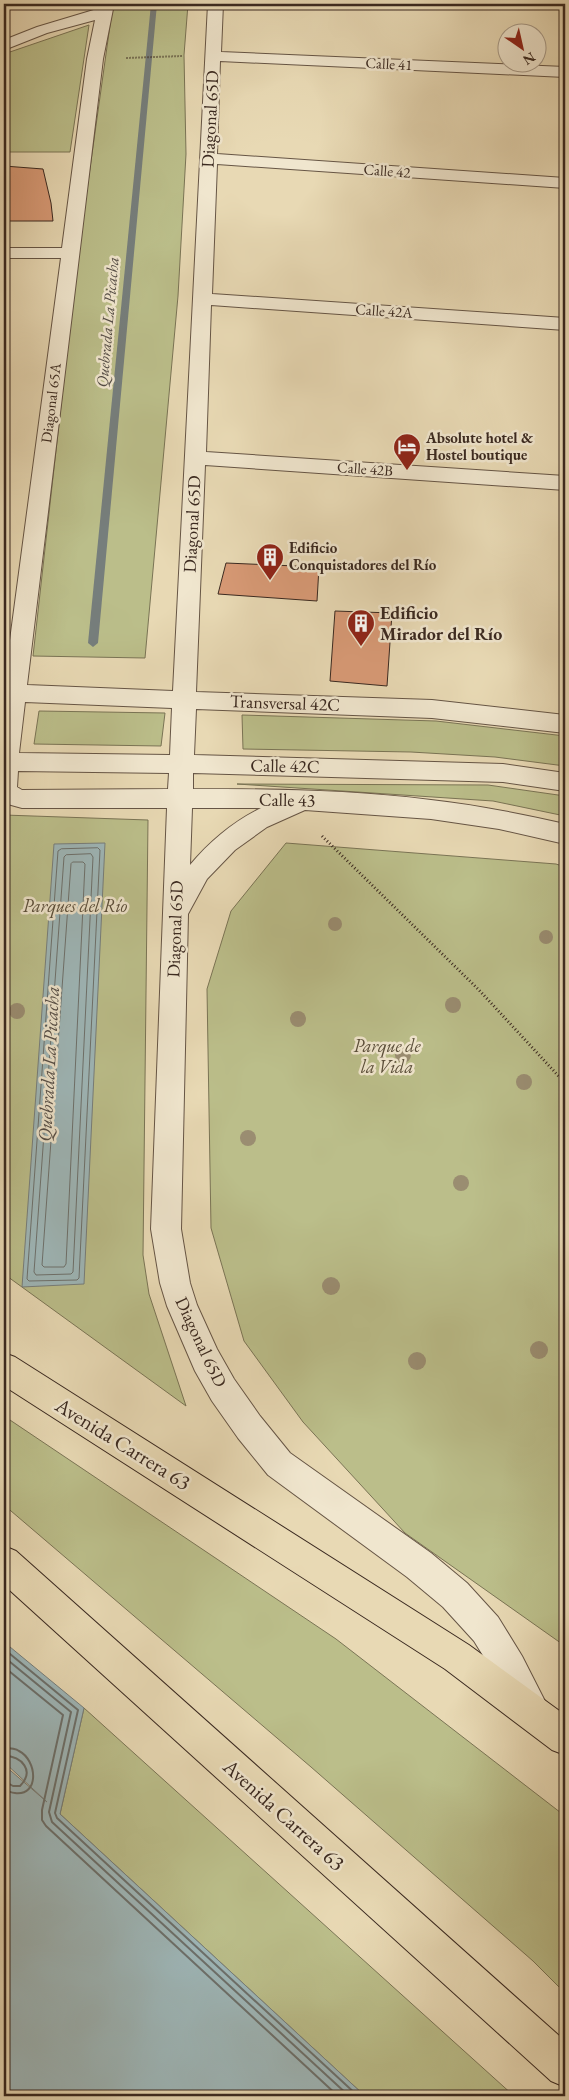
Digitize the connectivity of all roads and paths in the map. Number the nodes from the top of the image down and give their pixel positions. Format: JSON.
{"nodes":[{"id":1,"x":215,"y":4,"type":"edge"},
{"id":2,"x":105,"y":8,"type":"edge"},
{"id":3,"x":4,"y":45,"type":"edge"},
{"id":4,"x":182,"y":56,"type":"dead end"},
{"id":5,"x":213,"y":56,"type":"junction"},
{"id":6,"x":120,"y":58,"type":"dead end"},
{"id":7,"x":565,"y":72,"type":"edge"},
{"id":8,"x":208,"y":158,"type":"junction"},
{"id":9,"x":565,"y":183,"type":"edge"},
{"id":10,"x":4,"y":253,"type":"edge"},
{"id":11,"x":70,"y":253,"type":"junction"},
{"id":12,"x":202,"y":299,"type":"junction"},
{"id":13,"x":565,"y":324,"type":"edge"},
{"id":14,"x":195,"y":458,"type":"junction"},
{"id":15,"x":565,"y":483,"type":"edge"},
{"id":16,"x":9,"y":693,"type":"edge"},
{"id":17,"x":184,"y":700,"type":"junction"},
{"id":18,"x":565,"y":724,"type":"edge"},
{"id":19,"x":5,"y":762,"type":"edge"},
{"id":20,"x":181,"y":764,"type":"junction"},
{"id":21,"x":565,"y":782,"type":"edge"},
{"id":22,"x":8,"y":794,"type":"joint"},
{"id":23,"x":180,"y":799,"type":"junction"},
{"id":24,"x":306,"y":800,"type":"junction"},
{"id":25,"x":565,"y":834,"type":"edge"},
{"id":26,"x":325,"y":838,"type":"dead end"},
{"id":27,"x":175,"y":916,"type":"junction"},
{"id":28,"x":565,"y":1083,"type":"edge"},
{"id":29,"x":4,"y":1368,"type":"edge"},
{"id":30,"x":4,"y":1563,"type":"edge"},
{"id":31,"x":532,"y":1712,"type":"junction"},
{"id":32,"x":565,"y":1737,"type":"edge"},
{"id":33,"x":565,"y":2068,"type":"edge"}],
"edges":[{"from":1,"to":5,"type":"street","name":"Diagonal 65D"},
{"from":2,"to":3,"type":"street"},
{"from":2,"to":11,"type":"street","name":"Diagonal 65A"},
{"from":4,"to":6,"type":"path"},
{"from":5,"to":7,"type":"street","name":"Calle 41"},
{"from":5,"to":8,"type":"street","name":"Diagonal 65D"},
{"from":8,"to":9,"type":"street","name":"Calle 42"},
{"from":8,"to":12,"type":"street","name":"Diagonal 65D"},
{"from":10,"to":11,"type":"street"},
{"from":11,"to":16,"type":"street","name":"Diagonal 65A"},
{"from":12,"to":13,"type":"street","name":"Calle 42A"},
{"from":12,"to":14,"type":"street","name":"Diagonal 65D"},
{"from":14,"to":15,"type":"street","name":"Calle 42B"},
{"from":14,"to":17,"type":"street","name":"Diagonal 65D"},
{"from":16,"to":17,"type":"street","name":"Transversal 42C"},
{"from":16,"to":19,"type":"street","name":"Diagonal 65A"},
{"from":17,"to":18,"type":"street","name":"Transversal 42C"},
{"from":17,"to":20,"type":"street","name":"Diagonal 65D"},
{"from":19,"to":20,"type":"street","name":"Calle 42C"},
{"from":19,"to":22,"type":"street","name":"Diagonal 65A"},
{"from":20,"to":21,"type":"street","name":"Calle 42C"},
{"from":20,"to":23,"type":"street","name":"Diagonal 65D"},
{"from":22,"to":23,"type":"street","name":"Calle 43"},
{"from":23,"to":24,"type":"street","name":"Calle 43"},
{"from":23,"to":27,"type":"street","name":"Diagonal 65D"},
{"from":24,"to":25,"type":"street","name":"Calle 43"},
{"from":24,"to":27,"type":"street"},
{"from":26,"to":28,"type":"path"},
{"from":27,"to":31,"type":"street","name":"Diagonal 65D"},
{"from":29,"to":31,"type":"highway","name":"Avenida Carrera 63"},
{"from":30,"to":33,"type":"highway","name":"Avenida Carrera 63"},
{"from":31,"to":32,"type":"highway","name":"Avenida Carrera 63"}]}
